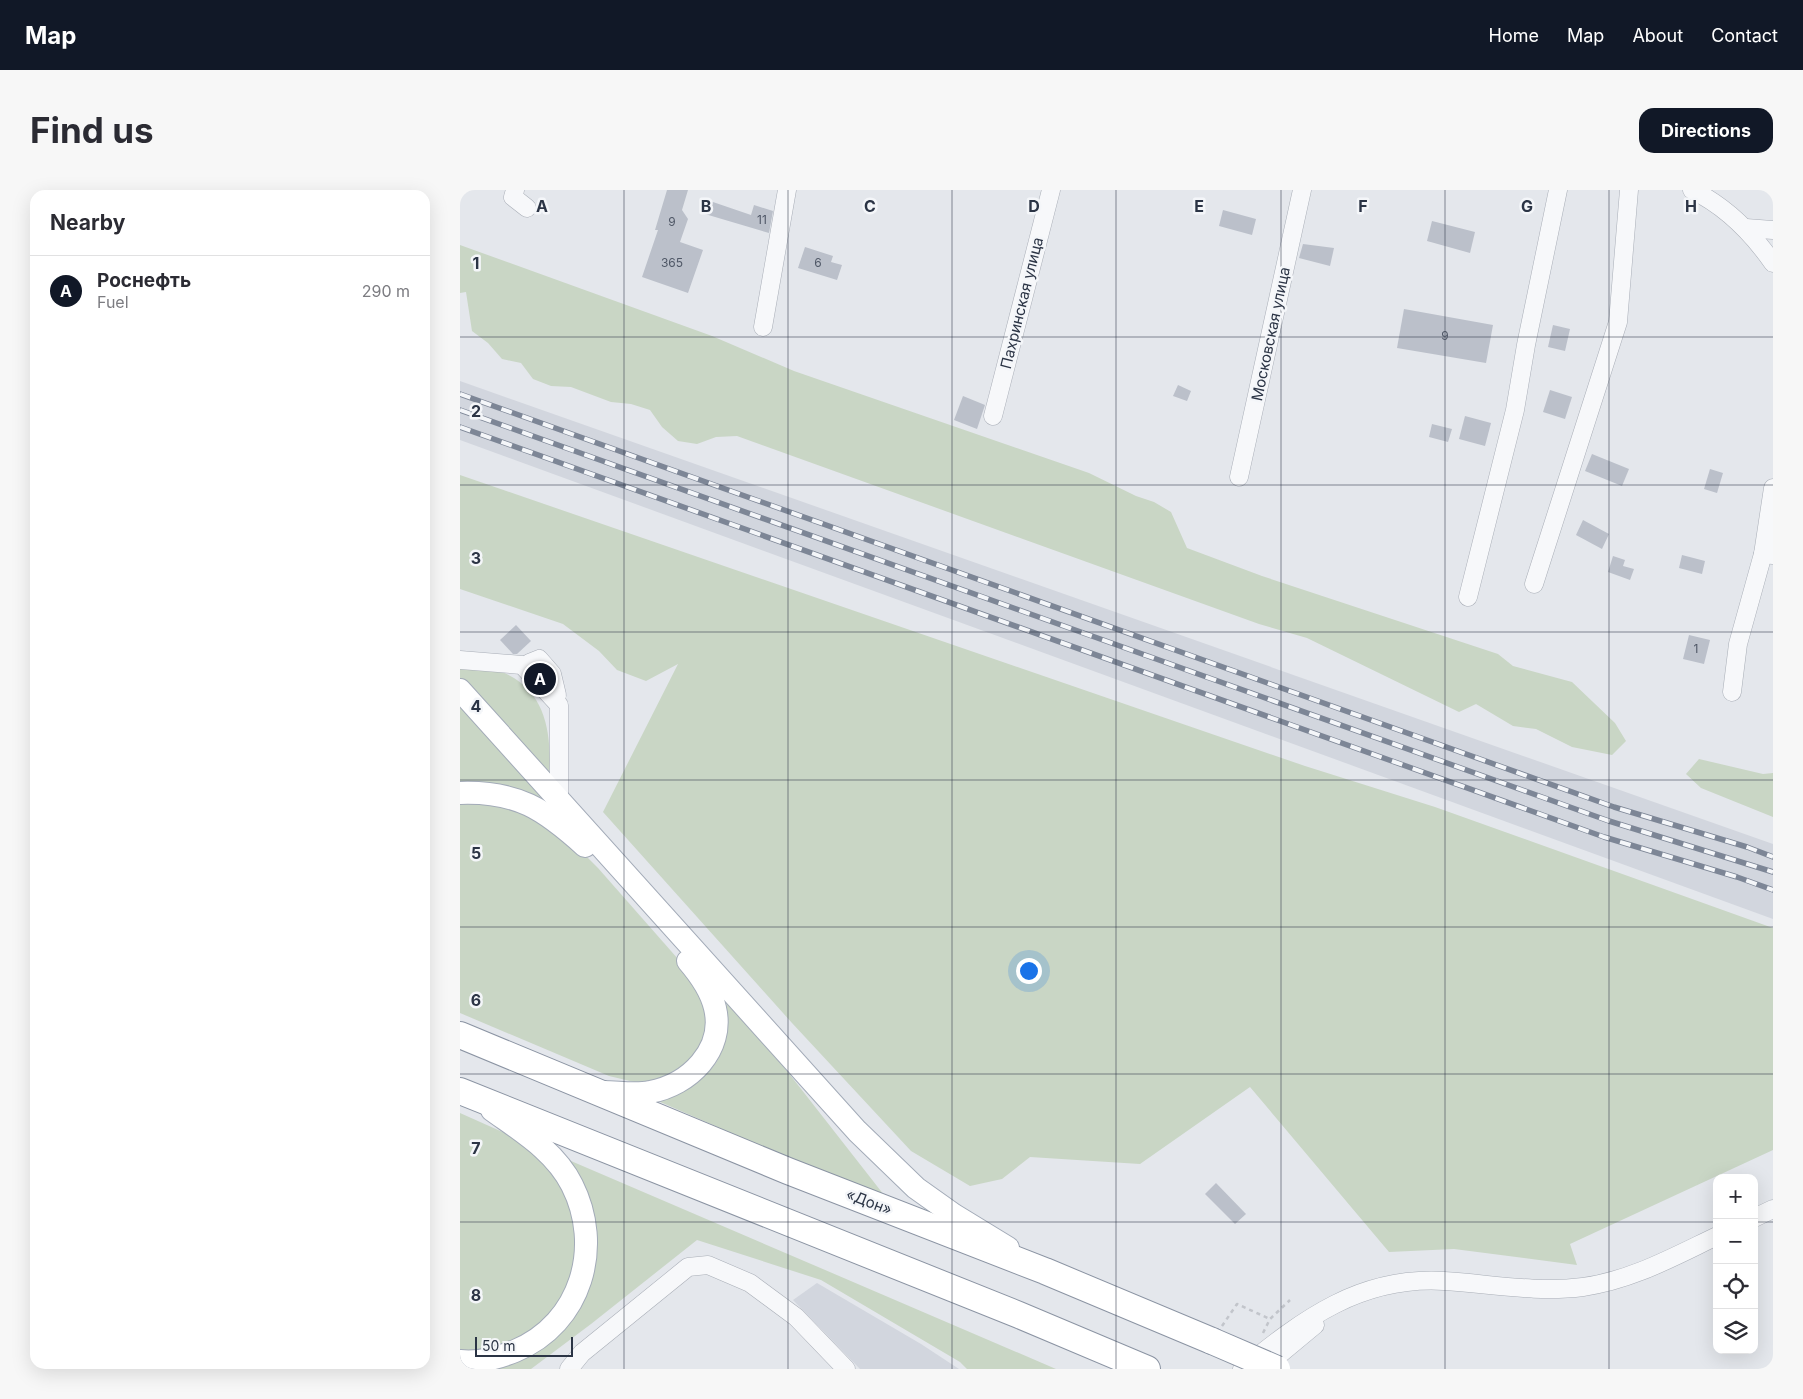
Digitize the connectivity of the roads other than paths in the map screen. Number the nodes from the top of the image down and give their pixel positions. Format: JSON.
{"nodes":[{"id":1,"x":515,"y":190,"type":"edge"},
{"id":2,"x":787,"y":190,"type":"edge"},
{"id":3,"x":1051,"y":190,"type":"edge"},
{"id":4,"x":1302,"y":190,"type":"edge"},
{"id":5,"x":1558,"y":190,"type":"edge"},
{"id":6,"x":1629,"y":190,"type":"edge"},
{"id":7,"x":1692,"y":190,"type":"edge"},
{"id":8,"x":527,"y":208,"type":"dead end"},
{"id":9,"x":1746,"y":228,"type":"junction"},
{"id":10,"x":1773,"y":230,"type":"edge"},
{"id":11,"x":1773,"y":263,"type":"edge"},
{"id":12,"x":763,"y":327,"type":"dead end"},
{"id":13,"x":993,"y":416,"type":"dead end"},
{"id":14,"x":1239,"y":477,"type":"dead end"},
{"id":15,"x":1773,"y":488,"type":"edge"},
{"id":16,"x":1768,"y":555,"type":"edge"},
{"id":17,"x":1534,"y":584,"type":"dead end"},
{"id":18,"x":1468,"y":597,"type":"dead end"},
{"id":19,"x":460,"y":660,"type":"edge"},
{"id":20,"x":530,"y":662,"type":"junction"},
{"id":21,"x":460,"y":690,"type":"edge"},
{"id":22,"x":1732,"y":692,"type":"dead end"},
{"id":23,"x":557,"y":695,"type":"junction"},
{"id":24,"x":460,"y":793,"type":"edge"},
{"id":25,"x":559,"y":798,"type":"junction"},
{"id":26,"x":460,"y":1035,"type":"edge"},
{"id":27,"x":596,"y":1092,"type":"junction"},
{"id":28,"x":468,"y":1094,"type":"edge"},
{"id":29,"x":1773,"y":1209,"type":"edge"},
{"id":30,"x":1758,"y":1216,"type":"edge"},
{"id":31,"x":1713,"y":1238,"type":"edge"},
{"id":32,"x":1045,"y":1271,"type":"junction"},
{"id":33,"x":1370,"y":1290,"type":"junction"},
{"id":34,"x":460,"y":1361,"type":"edge"},
{"id":35,"x":569,"y":1369,"type":"edge"},
{"id":36,"x":846,"y":1369,"type":"edge"},
{"id":37,"x":1147,"y":1369,"type":"edge"},
{"id":38,"x":1242,"y":1369,"type":"edge"},
{"id":39,"x":1262,"y":1369,"type":"edge"},
{"id":40,"x":1277,"y":1369,"type":"edge"}],
"edges":[{"from":1,"to":8,"type":"street"},
{"from":2,"to":12,"type":"street"},
{"from":3,"to":13,"type":"street","name":"Пахринская улица"},
{"from":4,"to":14,"type":"street","name":"Московская улица"},
{"from":5,"to":18,"type":"street"},
{"from":6,"to":17,"type":"street"},
{"from":7,"to":9,"type":"street"},
{"from":9,"to":10,"type":"street"},
{"from":9,"to":11,"type":"street"},
{"from":15,"to":16,"type":"street"},
{"from":16,"to":22,"type":"street"},
{"from":19,"to":20,"type":"street"},
{"from":20,"to":23,"type":"street"},
{"from":20,"to":23,"type":"street"},
{"from":21,"to":25,"type":"main road"},
{"from":23,"to":25,"type":"street"},
{"from":24,"to":27,"type":"main road"},
{"from":25,"to":32,"type":"main road"},
{"from":26,"to":27,"type":"highway","name":"«Дон»"},
{"from":27,"to":32,"type":"highway","name":"«Дон»"},
{"from":28,"to":34,"type":"main road"},
{"from":28,"to":37,"type":"highway"},
{"from":29,"to":30,"type":"street"},
{"from":31,"to":33,"type":"street"},
{"from":32,"to":40,"type":"highway","name":"«Дон»","bridge":true},
{"from":33,"to":38,"type":"street"},
{"from":33,"to":39,"type":"street"},
{"from":35,"to":36,"type":"street"}]}
